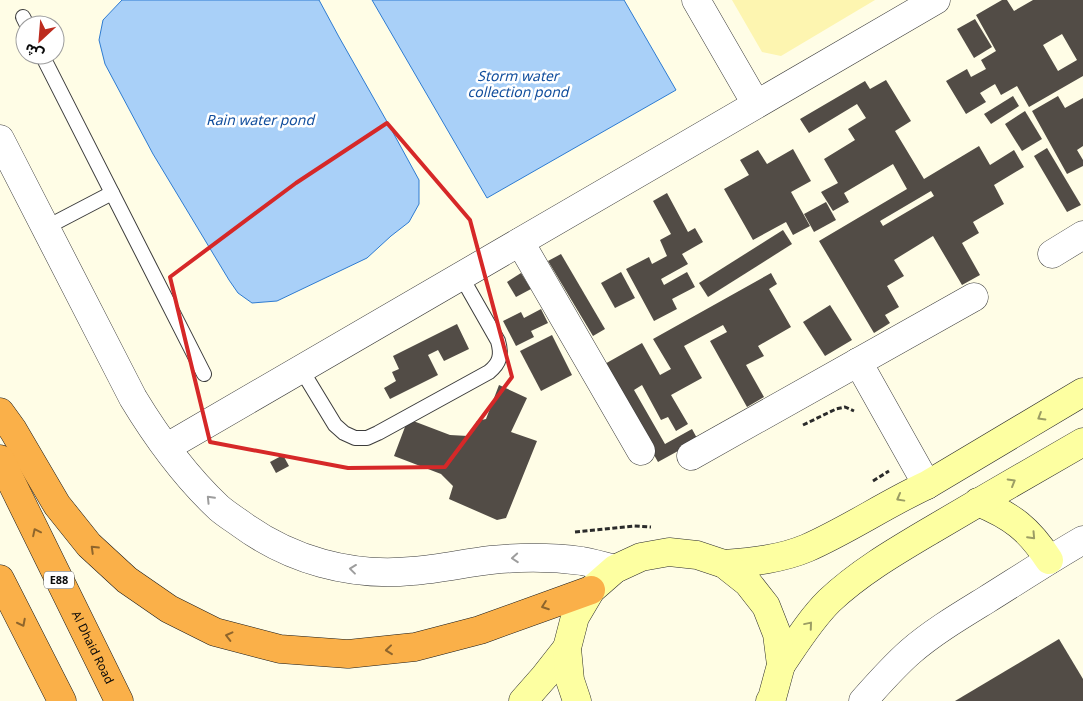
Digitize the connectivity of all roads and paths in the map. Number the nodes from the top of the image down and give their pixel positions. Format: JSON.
{"nodes":[{"id":1,"x":696,"y":0,"type":"edge"},
{"id":2,"x":936,"y":0,"type":"edge"},
{"id":3,"x":47,"y":65,"type":"edge"},
{"id":4,"x":756,"y":104,"type":"junction"},
{"id":5,"x":0,"y":139,"type":"edge"},
{"id":6,"x":112,"y":193,"type":"junction"},
{"id":7,"x":46,"y":228,"type":"junction"},
{"id":8,"x":1083,"y":235,"type":"edge"},
{"id":9,"x":520,"y":242,"type":"junction"},
{"id":10,"x":1052,"y":254,"type":"dead end"},
{"id":11,"x":461,"y":276,"type":"junction"},
{"id":12,"x":974,"y":297,"type":"dead end"},
{"id":13,"x":858,"y":362,"type":"junction"},
{"id":14,"x":301,"y":370,"type":"junction"},
{"id":15,"x":204,"y":374,"type":"dead end"},
{"id":16,"x":1083,"y":392,"type":"edge"},
{"id":17,"x":0,"y":412,"type":"edge"},
{"id":18,"x":858,"y":414,"type":"dead end"},
{"id":19,"x":802,"y":426,"type":"dead end"},
{"id":20,"x":1083,"y":442,"type":"edge"},
{"id":21,"x":167,"y":447,"type":"junction"},
{"id":22,"x":641,"y":451,"type":"dead end"},
{"id":23,"x":691,"y":456,"type":"dead end"},
{"id":24,"x":0,"y":459,"type":"edge"},
{"id":25,"x":893,"y":468,"type":"dead end"},
{"id":26,"x":870,"y":483,"type":"dead end"},
{"id":27,"x":927,"y":486,"type":"junction"},
{"id":28,"x":978,"y":502,"type":"junction"},
{"id":29,"x":659,"y":528,"type":"dead end"},
{"id":30,"x":574,"y":532,"type":"dead end"},
{"id":31,"x":1083,"y":540,"type":"edge"},
{"id":32,"x":1049,"y":560,"type":"junction"},
{"id":33,"x":724,"y":564,"type":"junction"},
{"id":34,"x":615,"y":569,"type":"junction"},
{"id":35,"x":0,"y":579,"type":"edge"},
{"id":36,"x":591,"y":590,"type":"junction"},
{"id":37,"x":567,"y":648,"type":"junction"},
{"id":38,"x":781,"y":665,"type":"junction"},
{"id":39,"x":62,"y":701,"type":"edge"},
{"id":40,"x":119,"y":701,"type":"edge"},
{"id":41,"x":523,"y":701,"type":"edge"},
{"id":42,"x":578,"y":701,"type":"edge"},
{"id":43,"x":770,"y":701,"type":"edge"},
{"id":44,"x":863,"y":701,"type":"edge"}],
"edges":[{"from":1,"to":4,"type":"street"},
{"from":2,"to":4,"type":"street"},
{"from":3,"to":6,"type":"lane"},
{"from":4,"to":9,"type":"street"},
{"from":5,"to":7,"type":"street"},
{"from":6,"to":7,"type":"lane"},
{"from":6,"to":15,"type":"lane"},
{"from":7,"to":21,"type":"street"},
{"from":8,"to":10,"type":"street"},
{"from":9,"to":11,"type":"street"},
{"from":9,"to":22,"type":"street"},
{"from":11,"to":14,"type":"street"},
{"from":11,"to":14,"type":"lane"},
{"from":12,"to":13,"type":"street"},
{"from":13,"to":23,"type":"street"},
{"from":13,"to":27,"type":"street"},
{"from":14,"to":21,"type":"street"},
{"from":16,"to":27,"type":"main road","one_way":true},
{"from":36,"to":17,"type":"highway","one_way":true},
{"from":18,"to":19,"type":"path"},
{"from":28,"to":20,"type":"main road","one_way":true},
{"from":34,"to":21,"type":"street","one_way":true},
{"from":40,"to":24,"type":"highway","name":"Al Dhaid Road","number":"E88","one_way":true},
{"from":25,"to":26,"type":"path"},
{"from":27,"to":33,"type":"main road","one_way":true},
{"from":28,"to":32,"type":"main road","one_way":true},
{"from":38,"to":28,"type":"main road","one_way":true},
{"from":29,"to":30,"type":"path"},
{"from":31,"to":32,"type":"street"},
{"from":32,"to":44,"type":"street"},
{"from":33,"to":34,"type":"main road"},
{"from":33,"to":38,"type":"main road"},
{"from":34,"to":36,"type":"main road"},
{"from":35,"to":39,"type":"highway","one_way":true},
{"from":36,"to":37,"type":"main road"},
{"from":37,"to":41,"type":"main road"},
{"from":37,"to":42,"type":"main road"},
{"from":38,"to":43,"type":"main road"}]}
